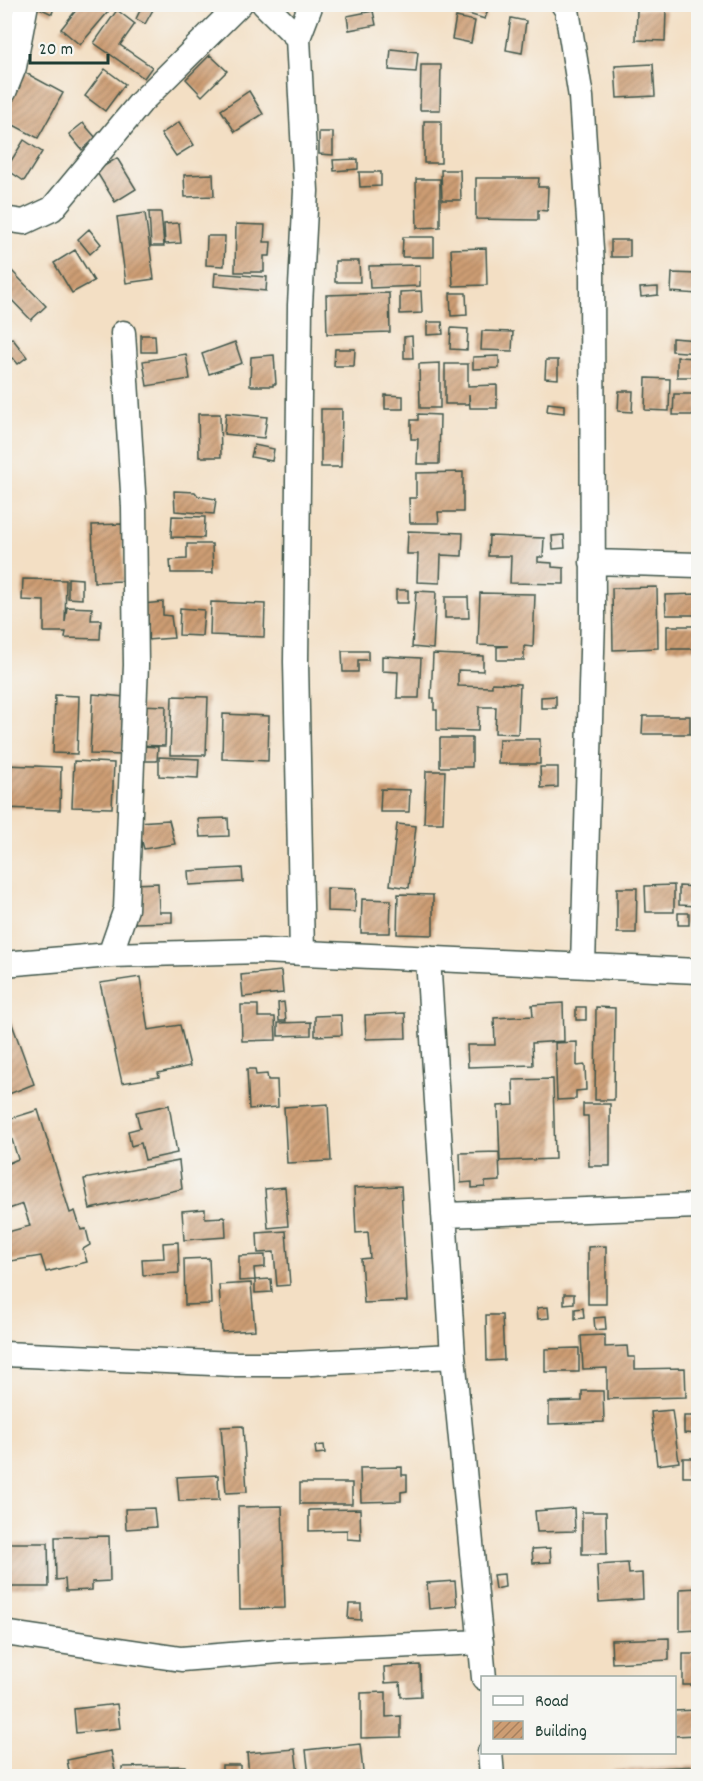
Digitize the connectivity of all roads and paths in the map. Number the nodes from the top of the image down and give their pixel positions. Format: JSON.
{"nodes":[{"id":1,"x":26,"y":4,"type":"edge"},
{"id":2,"x":240,"y":4,"type":"edge"},
{"id":3,"x":264,"y":4,"type":"edge"},
{"id":4,"x":310,"y":4,"type":"edge"},
{"id":5,"x":571,"y":6,"type":"edge"},
{"id":6,"x":298,"y":38,"type":"junction"},
{"id":7,"x":4,"y":92,"type":"edge"},
{"id":8,"x":4,"y":219,"type":"edge"},
{"id":9,"x":123,"y":333,"type":"dead end"},
{"id":10,"x":592,"y":562,"type":"junction"},
{"id":11,"x":699,"y":565,"type":"edge"},
{"id":12,"x":302,"y":953,"type":"junction"},
{"id":13,"x":110,"y":955,"type":"junction"},
{"id":14,"x":428,"y":958,"type":"junction"},
{"id":15,"x":4,"y":964,"type":"edge"},
{"id":16,"x":583,"y":965,"type":"junction"},
{"id":17,"x":699,"y":970,"type":"edge"},
{"id":18,"x":699,"y":1206,"type":"edge"},
{"id":19,"x":444,"y":1215,"type":"junction"},
{"id":20,"x":4,"y":1354,"type":"edge"},
{"id":21,"x":453,"y":1356,"type":"junction"},
{"id":22,"x":4,"y":1633,"type":"edge"},
{"id":23,"x":481,"y":1642,"type":"junction"},
{"id":24,"x":484,"y":1676,"type":"edge"},
{"id":25,"x":490,"y":1754,"type":"edge"},
{"id":26,"x":492,"y":1776,"type":"edge"}],
"edges":[{"from":1,"to":7,"type":"street"},
{"from":2,"to":8,"type":"street"},
{"from":3,"to":6,"type":"street"},
{"from":4,"to":6,"type":"street"},
{"from":5,"to":10,"type":"street"},
{"from":6,"to":12,"type":"street"},
{"from":9,"to":13,"type":"street"},
{"from":10,"to":11,"type":"street"},
{"from":10,"to":16,"type":"street"},
{"from":12,"to":13,"type":"street"},
{"from":12,"to":14,"type":"street"},
{"from":13,"to":15,"type":"street"},
{"from":14,"to":16,"type":"street"},
{"from":14,"to":19,"type":"street"},
{"from":16,"to":17,"type":"street"},
{"from":18,"to":19,"type":"street"},
{"from":19,"to":21,"type":"street"},
{"from":20,"to":21,"type":"street"},
{"from":21,"to":23,"type":"street"},
{"from":22,"to":23,"type":"street"},
{"from":23,"to":24,"type":"street"},
{"from":25,"to":26,"type":"street"}]}
